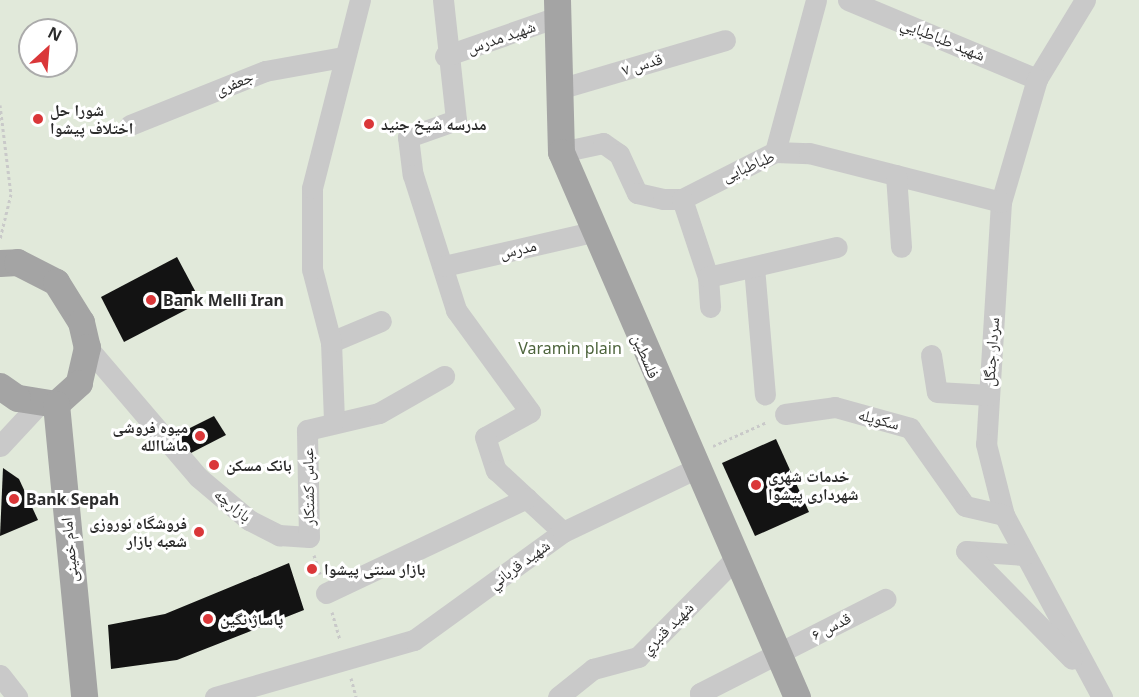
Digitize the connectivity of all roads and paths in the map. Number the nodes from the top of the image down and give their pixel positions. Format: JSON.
{"nodes":[{"id":1,"x":360,"y":0,"type":"edge"},
{"id":2,"x":443,"y":0,"type":"edge"},
{"id":3,"x":816,"y":0,"type":"edge"},
{"id":4,"x":848,"y":0,"type":"edge"},
{"id":5,"x":1086,"y":0,"type":"edge"},
{"id":6,"x":557,"y":8,"type":"edge"},
{"id":7,"x":725,"y":40,"type":"dead end"},
{"id":8,"x":445,"y":56,"type":"junction"},
{"id":9,"x":343,"y":57,"type":"junction"},
{"id":10,"x":1037,"y":79,"type":"junction"},
{"id":11,"x":559,"y":89,"type":"junction"},
{"id":12,"x":0,"y":105,"type":"edge"},
{"id":13,"x":130,"y":125,"type":"dead end"},
{"id":14,"x":561,"y":152,"type":"junction"},
{"id":15,"x":775,"y":152,"type":"junction"},
{"id":16,"x":896,"y":175,"type":"junction"},
{"id":17,"x":682,"y":198,"type":"junction"},
{"id":18,"x":1001,"y":202,"type":"junction"},
{"id":19,"x":592,"y":232,"type":"junction"},
{"id":20,"x":0,"y":239,"type":"edge"},
{"id":21,"x":0,"y":245,"type":"edge"},
{"id":22,"x":837,"y":247,"type":"dead end"},
{"id":23,"x":901,"y":247,"type":"dead end"},
{"id":24,"x":0,"y":263,"type":"edge"},
{"id":25,"x":444,"y":266,"type":"junction"},
{"id":26,"x":754,"y":267,"type":"junction"},
{"id":27,"x":37,"y":269,"type":"junction"},
{"id":28,"x":708,"y":277,"type":"junction"},
{"id":29,"x":710,"y":307,"type":"dead end"},
{"id":30,"x":381,"y":321,"type":"dead end"},
{"id":31,"x":331,"y":342,"type":"junction"},
{"id":32,"x":87,"y":346,"type":"junction"},
{"id":33,"x":931,"y":355,"type":"dead end"},
{"id":34,"x":444,"y":376,"type":"dead end"},
{"id":35,"x":0,"y":386,"type":"edge"},
{"id":36,"x":765,"y":395,"type":"dead end"},
{"id":37,"x":989,"y":395,"type":"junction"},
{"id":38,"x":48,"y":404,"type":"junction"},
{"id":39,"x":785,"y":414,"type":"joint"},
{"id":40,"x":334,"y":420,"type":"junction"},
{"id":41,"x":0,"y":446,"type":"edge"},
{"id":42,"x":699,"y":460,"type":"junction"},
{"id":43,"x":527,"y":498,"type":"junction"},
{"id":44,"x":1004,"y":515,"type":"junction"},
{"id":45,"x":563,"y":532,"type":"junction"},
{"id":46,"x":309,"y":537,"type":"junction"},
{"id":47,"x":1024,"y":555,"type":"junction"},
{"id":48,"x":735,"y":559,"type":"junction"},
{"id":49,"x":326,"y":593,"type":"junction"},
{"id":50,"x":885,"y":599,"type":"dead end"},
{"id":51,"x":778,"y":653,"type":"junction"},
{"id":52,"x":345,"y":660,"type":"junction"},
{"id":53,"x":0,"y":675,"type":"edge"},
{"id":54,"x":1097,"y":688,"type":"edge"},
{"id":55,"x":17,"y":697,"type":"edge"},
{"id":56,"x":84,"y":697,"type":"edge"},
{"id":57,"x":215,"y":697,"type":"edge"},
{"id":58,"x":356,"y":697,"type":"edge"},
{"id":59,"x":558,"y":697,"type":"edge"},
{"id":60,"x":701,"y":697,"type":"edge"},
{"id":61,"x":797,"y":697,"type":"edge"}],
"edges":[{"from":1,"to":9,"type":"street"},
{"from":2,"to":8,"type":"street"},
{"from":3,"to":15,"type":"street"},
{"from":4,"to":10,"type":"street","name":"شهيد طباطبايي"},
{"from":5,"to":10,"type":"street","name":"سردار جنگل"},
{"from":6,"to":8,"type":"street","name":"شهيد مدرس"},
{"from":6,"to":11,"type":"main road","name":"فلسطین"},
{"from":7,"to":11,"type":"street","name":"قدس ۷"},
{"from":8,"to":25,"type":"street"},
{"from":9,"to":13,"type":"street","name":"جعفری"},
{"from":9,"to":31,"type":"street"},
{"from":10,"to":18,"type":"street","name":"سردار جنگل"},
{"from":11,"to":14,"type":"main road","name":"فلسطین"},
{"from":12,"to":20,"type":"path"},
{"from":14,"to":17,"type":"street"},
{"from":14,"to":19,"type":"main road","name":"فلسطین"},
{"from":15,"to":16,"type":"street","name":"طباطبایی"},
{"from":15,"to":17,"type":"street","name":"طباطبایی"},
{"from":16,"to":18,"type":"street","name":"طباطبایی"},
{"from":16,"to":23,"type":"street"},
{"from":17,"to":28,"type":"street"},
{"from":18,"to":37,"type":"street","name":"سردار جنگل"},
{"from":19,"to":25,"type":"street","name":"مدرس"},
{"from":19,"to":42,"type":"main road","name":"فلسطین"},
{"from":21,"to":27,"type":"main road"},
{"from":22,"to":26,"type":"street"},
{"from":24,"to":27,"type":"main road"},
{"from":25,"to":43,"type":"street"},
{"from":26,"to":28,"type":"street"},
{"from":26,"to":36,"type":"street"},
{"from":27,"to":32,"type":"main road"},
{"from":28,"to":29,"type":"street"},
{"from":30,"to":31,"type":"street"},
{"from":31,"to":40,"type":"street"},
{"from":32,"to":38,"type":"main road"},
{"from":32,"to":46,"type":"street","name":"بازارچه"},
{"from":33,"to":37,"type":"street"},
{"from":34,"to":40,"type":"street"},
{"from":35,"to":38,"type":"main road"},
{"from":37,"to":44,"type":"street","name":"سردار جنگل"},
{"from":38,"to":41,"type":"street"},
{"from":38,"to":56,"type":"main road","name":"امام خمینی"},
{"from":39,"to":42,"type":"path"},
{"from":39,"to":44,"type":"street","name":"سکوپله"},
{"from":40,"to":46,"type":"street","name":"عباس كشتكار"},
{"from":42,"to":45,"type":"street","name":"شهيد قرباني"},
{"from":42,"to":48,"type":"main road","name":"فلسطین"},
{"from":43,"to":45,"type":"street"},
{"from":43,"to":49,"type":"street"},
{"from":44,"to":47,"type":"street","name":"سردار جنگل"},
{"from":45,"to":52,"type":"street","name":"شهيد قرباني"},
{"from":46,"to":49,"type":"path"},
{"from":47,"to":54,"type":"street","name":"سردار جنگل"},
{"from":47,"to":54,"type":"street"},
{"from":48,"to":51,"type":"main road","name":"فلسطین"},
{"from":48,"to":59,"type":"street","name":"شهيد قنبري"},
{"from":49,"to":52,"type":"path"},
{"from":50,"to":51,"type":"street","name":"قدس ۶"},
{"from":51,"to":60,"type":"street","name":"قدس ۶"},
{"from":51,"to":61,"type":"main road","name":"فلسطین"},
{"from":52,"to":57,"type":"street","name":"شهيد قرباني"},
{"from":52,"to":58,"type":"path"},
{"from":53,"to":55,"type":"street"}]}
